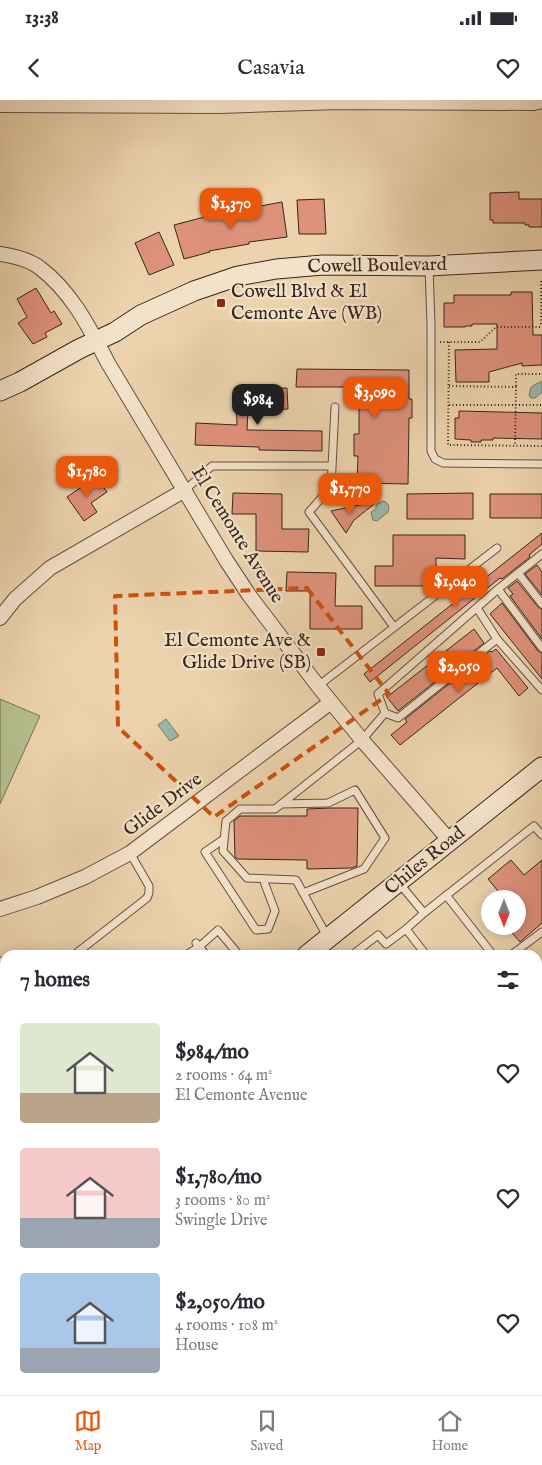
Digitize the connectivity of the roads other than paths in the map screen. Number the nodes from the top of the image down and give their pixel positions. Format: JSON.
{"nodes":[{"id":1,"x":542,"y":101,"type":"edge"},
{"id":2,"x":0,"y":105,"type":"edge"},
{"id":3,"x":0,"y":254,"type":"edge"},
{"id":4,"x":542,"y":260,"type":"edge"},
{"id":5,"x":429,"y":266,"type":"junction"},
{"id":6,"x":97,"y":341,"type":"junction"},
{"id":7,"x":0,"y":391,"type":"edge"},
{"id":8,"x":335,"y":407,"type":"dead end"},
{"id":9,"x":542,"y":464,"type":"edge"},
{"id":10,"x":332,"y":466,"type":"junction"},
{"id":11,"x":185,"y":490,"type":"junction"},
{"id":12,"x":497,"y":548,"type":"dead end"},
{"id":13,"x":541,"y":556,"type":"edge"},
{"id":14,"x":518,"y":573,"type":"junction"},
{"id":15,"x":498,"y":589,"type":"junction"},
{"id":16,"x":542,"y":604,"type":"edge"},
{"id":17,"x":477,"y":608,"type":"junction"},
{"id":18,"x":0,"y":618,"type":"edge"},
{"id":19,"x":394,"y":627,"type":"junction"},
{"id":20,"x":498,"y":639,"type":"junction"},
{"id":21,"x":542,"y":648,"type":"edge"},
{"id":22,"x":318,"y":686,"type":"junction"},
{"id":23,"x":542,"y":690,"type":"edge"},
{"id":24,"x":331,"y":702,"type":"junction"},
{"id":25,"x":384,"y":713,"type":"junction"},
{"id":26,"x":362,"y":740,"type":"junction"},
{"id":27,"x":542,"y":767,"type":"edge"},
{"id":28,"x":281,"y":804,"type":"junction"},
{"id":29,"x":542,"y":835,"type":"edge"},
{"id":30,"x":224,"y":839,"type":"junction"},
{"id":31,"x":450,"y":841,"type":"junction"},
{"id":32,"x":130,"y":853,"type":"junction"},
{"id":33,"x":263,"y":879,"type":"junction"},
{"id":34,"x":399,"y":882,"type":"junction"},
{"id":35,"x":304,"y":894,"type":"junction"},
{"id":36,"x":446,"y":895,"type":"junction"},
{"id":37,"x":0,"y":909,"type":"edge"},
{"id":38,"x":424,"y":913,"type":"junction"},
{"id":39,"x":406,"y":929,"type":"junction"},
{"id":40,"x":542,"y":932,"type":"edge"},
{"id":41,"x":329,"y":938,"type":"junction"},
{"id":42,"x":197,"y":945,"type":"junction"},
{"id":43,"x":80,"y":950,"type":"edge"},
{"id":44,"x":192,"y":950,"type":"edge"},
{"id":45,"x":202,"y":950,"type":"edge"},
{"id":46,"x":236,"y":950,"type":"edge"},
{"id":47,"x":313,"y":950,"type":"edge"},
{"id":48,"x":358,"y":950,"type":"edge"},
{"id":49,"x":422,"y":950,"type":"edge"},
{"id":50,"x":489,"y":950,"type":"edge"},
{"id":51,"x":518,"y":950,"type":"edge"}],
"edges":[{"from":1,"to":2,"type":"street"},
{"from":3,"to":6,"type":"street","name":"El Cemonte Avenue"},
{"from":4,"to":5,"type":"street","name":"Cowell Boulevard"},
{"from":5,"to":6,"type":"street","name":"Cowell Boulevard"},
{"from":5,"to":9,"type":"lane"},
{"from":6,"to":7,"type":"street","name":"Cowell Boulevard"},
{"from":6,"to":11,"type":"street","name":"El Cemonte Avenue"},
{"from":8,"to":10,"type":"lane"},
{"from":10,"to":11,"type":"lane"},
{"from":10,"to":19,"type":"lane"},
{"from":11,"to":18,"type":"street"},
{"from":11,"to":22,"type":"street","name":"El Cemonte Avenue"},
{"from":12,"to":19,"type":"lane"},
{"from":13,"to":14,"type":"lane"},
{"from":14,"to":15,"type":"lane"},
{"from":14,"to":16,"type":"lane"},
{"from":15,"to":17,"type":"lane"},
{"from":15,"to":21,"type":"lane"},
{"from":17,"to":20,"type":"lane"},
{"from":17,"to":25,"type":"lane"},
{"from":19,"to":22,"type":"lane"},
{"from":20,"to":23,"type":"lane"},
{"from":20,"to":25,"type":"lane"},
{"from":22,"to":24,"type":"street","name":"El Cemonte Avenue"},
{"from":24,"to":26,"type":"street","name":"El Cemonte Avenue"},
{"from":24,"to":32,"type":"street","name":"Glide Drive"},
{"from":25,"to":26,"type":"lane"},
{"from":26,"to":28,"type":"lane"},
{"from":26,"to":31,"type":"street","name":"El Cemonte Avenue"},
{"from":27,"to":31,"type":"street","name":"Chiles Road"},
{"from":28,"to":30,"type":"lane"},
{"from":28,"to":35,"type":"lane"},
{"from":29,"to":36,"type":"lane"},
{"from":30,"to":33,"type":"lane"},
{"from":30,"to":33,"type":"lane"},
{"from":31,"to":34,"type":"street","name":"Chiles Road"},
{"from":32,"to":37,"type":"street","name":"Glide Drive"},
{"from":32,"to":43,"type":"lane"},
{"from":33,"to":35,"type":"lane"},
{"from":34,"to":38,"type":"lane"},
{"from":34,"to":41,"type":"street","name":"Chiles Road"},
{"from":35,"to":41,"type":"lane"},
{"from":36,"to":38,"type":"lane"},
{"from":36,"to":50,"type":"lane"},
{"from":38,"to":39,"type":"lane"},
{"from":39,"to":48,"type":"lane"},
{"from":39,"to":49,"type":"lane"},
{"from":40,"to":51,"type":"lane"},
{"from":41,"to":47,"type":"street","name":"Chiles Road"},
{"from":42,"to":44,"type":"lane"},
{"from":42,"to":45,"type":"lane"},
{"from":42,"to":46,"type":"lane"}]}
